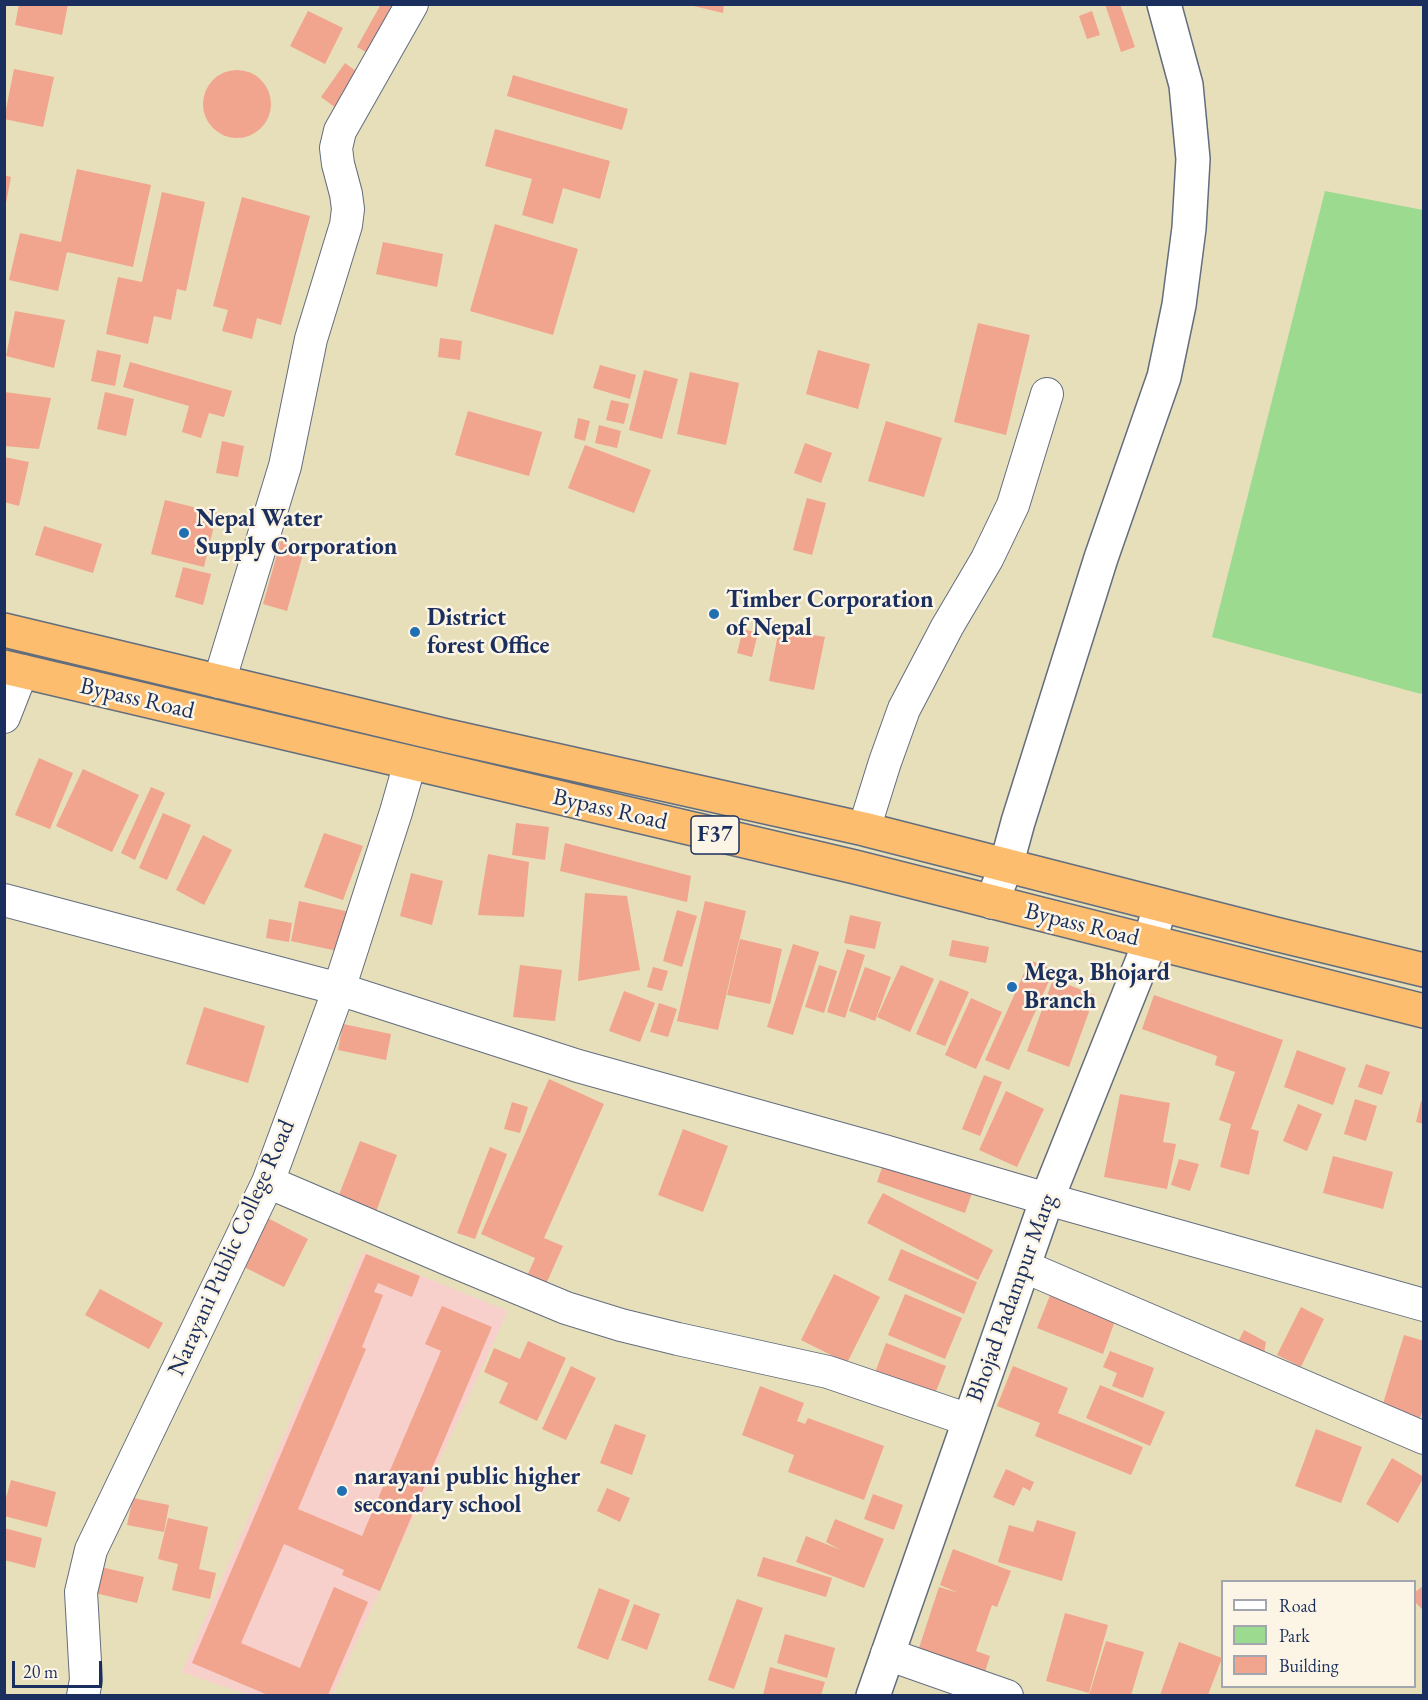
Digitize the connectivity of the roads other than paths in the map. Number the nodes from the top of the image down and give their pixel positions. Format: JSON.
{"nodes":[{"id":1,"x":412,"y":4,"type":"edge"},
{"id":2,"x":1164,"y":4,"type":"edge"},
{"id":3,"x":1047,"y":394,"type":"dead end"},
{"id":4,"x":4,"y":630,"type":"edge"},
{"id":5,"x":13,"y":669,"type":"edge"},
{"id":6,"x":219,"y":682,"type":"junction"},
{"id":7,"x":4,"y":717,"type":"edge"},
{"id":8,"x":410,"y":763,"type":"junction"},
{"id":9,"x":864,"y":830,"type":"junction"},
{"id":10,"x":1006,"y":866,"type":"junction"},
{"id":11,"x":4,"y":900,"type":"edge"},
{"id":12,"x":992,"y":902,"type":"junction"},
{"id":13,"x":1160,"y":905,"type":"junction"},
{"id":14,"x":1150,"y":942,"type":"junction"},
{"id":15,"x":1424,"y":970,"type":"edge"},
{"id":16,"x":339,"y":989,"type":"junction"},
{"id":17,"x":1424,"y":1011,"type":"edge"},
{"id":18,"x":268,"y":1182,"type":"junction"},
{"id":19,"x":1047,"y":1199,"type":"junction"},
{"id":20,"x":1023,"y":1266,"type":"junction"},
{"id":21,"x":1424,"y":1305,"type":"edge"},
{"id":22,"x":969,"y":1420,"type":"junction"},
{"id":23,"x":1424,"y":1438,"type":"edge"},
{"id":24,"x":887,"y":1654,"type":"junction"},
{"id":25,"x":83,"y":1695,"type":"edge"},
{"id":26,"x":873,"y":1695,"type":"edge"},
{"id":27,"x":1007,"y":1695,"type":"edge"}],
"edges":[{"from":1,"to":6,"type":"street"},
{"from":2,"to":10,"type":"street"},
{"from":3,"to":9,"type":"street"},
{"from":4,"to":6,"type":"highway","name":"Bypass Road","number":"F37"},
{"from":5,"to":7,"type":"street"},
{"from":5,"to":8,"type":"highway","name":"Bypass Road","number":"F37"},
{"from":6,"to":9,"type":"highway","name":"Bypass Road","number":"F37"},
{"from":8,"to":12,"type":"highway","name":"Bypass Road","number":"F37"},
{"from":8,"to":16,"type":"street","name":"Narayani Public College Road"},
{"from":9,"to":10,"type":"highway","name":"Bypass Road","number":"F37"},
{"from":10,"to":12,"type":"street"},
{"from":10,"to":13,"type":"highway","name":"Bypass Road","number":"F37"},
{"from":11,"to":16,"type":"street"},
{"from":12,"to":14,"type":"highway","name":"Bypass Road","number":"F37"},
{"from":13,"to":14,"type":"street","name":"Bhojad Padampur Marg"},
{"from":13,"to":15,"type":"highway","name":"Bypass Road","number":"F37"},
{"from":14,"to":17,"type":"highway","name":"Bypass Road","number":"F37"},
{"from":14,"to":19,"type":"street","name":"Bhojad Padampur Marg"},
{"from":16,"to":18,"type":"street","name":"Narayani Public College Road"},
{"from":16,"to":19,"type":"street"},
{"from":18,"to":22,"type":"street"},
{"from":18,"to":25,"type":"street","name":"Narayani Public College Road"},
{"from":19,"to":20,"type":"street","name":"Bhojad Padampur Marg"},
{"from":19,"to":21,"type":"street"},
{"from":20,"to":22,"type":"street","name":"Bhojad Padampur Marg"},
{"from":20,"to":23,"type":"street"},
{"from":22,"to":24,"type":"street","name":"Bhojad Padampur Marg"},
{"from":24,"to":26,"type":"street","name":"Bhojad Padampur Marg"},
{"from":24,"to":27,"type":"street"}]}
